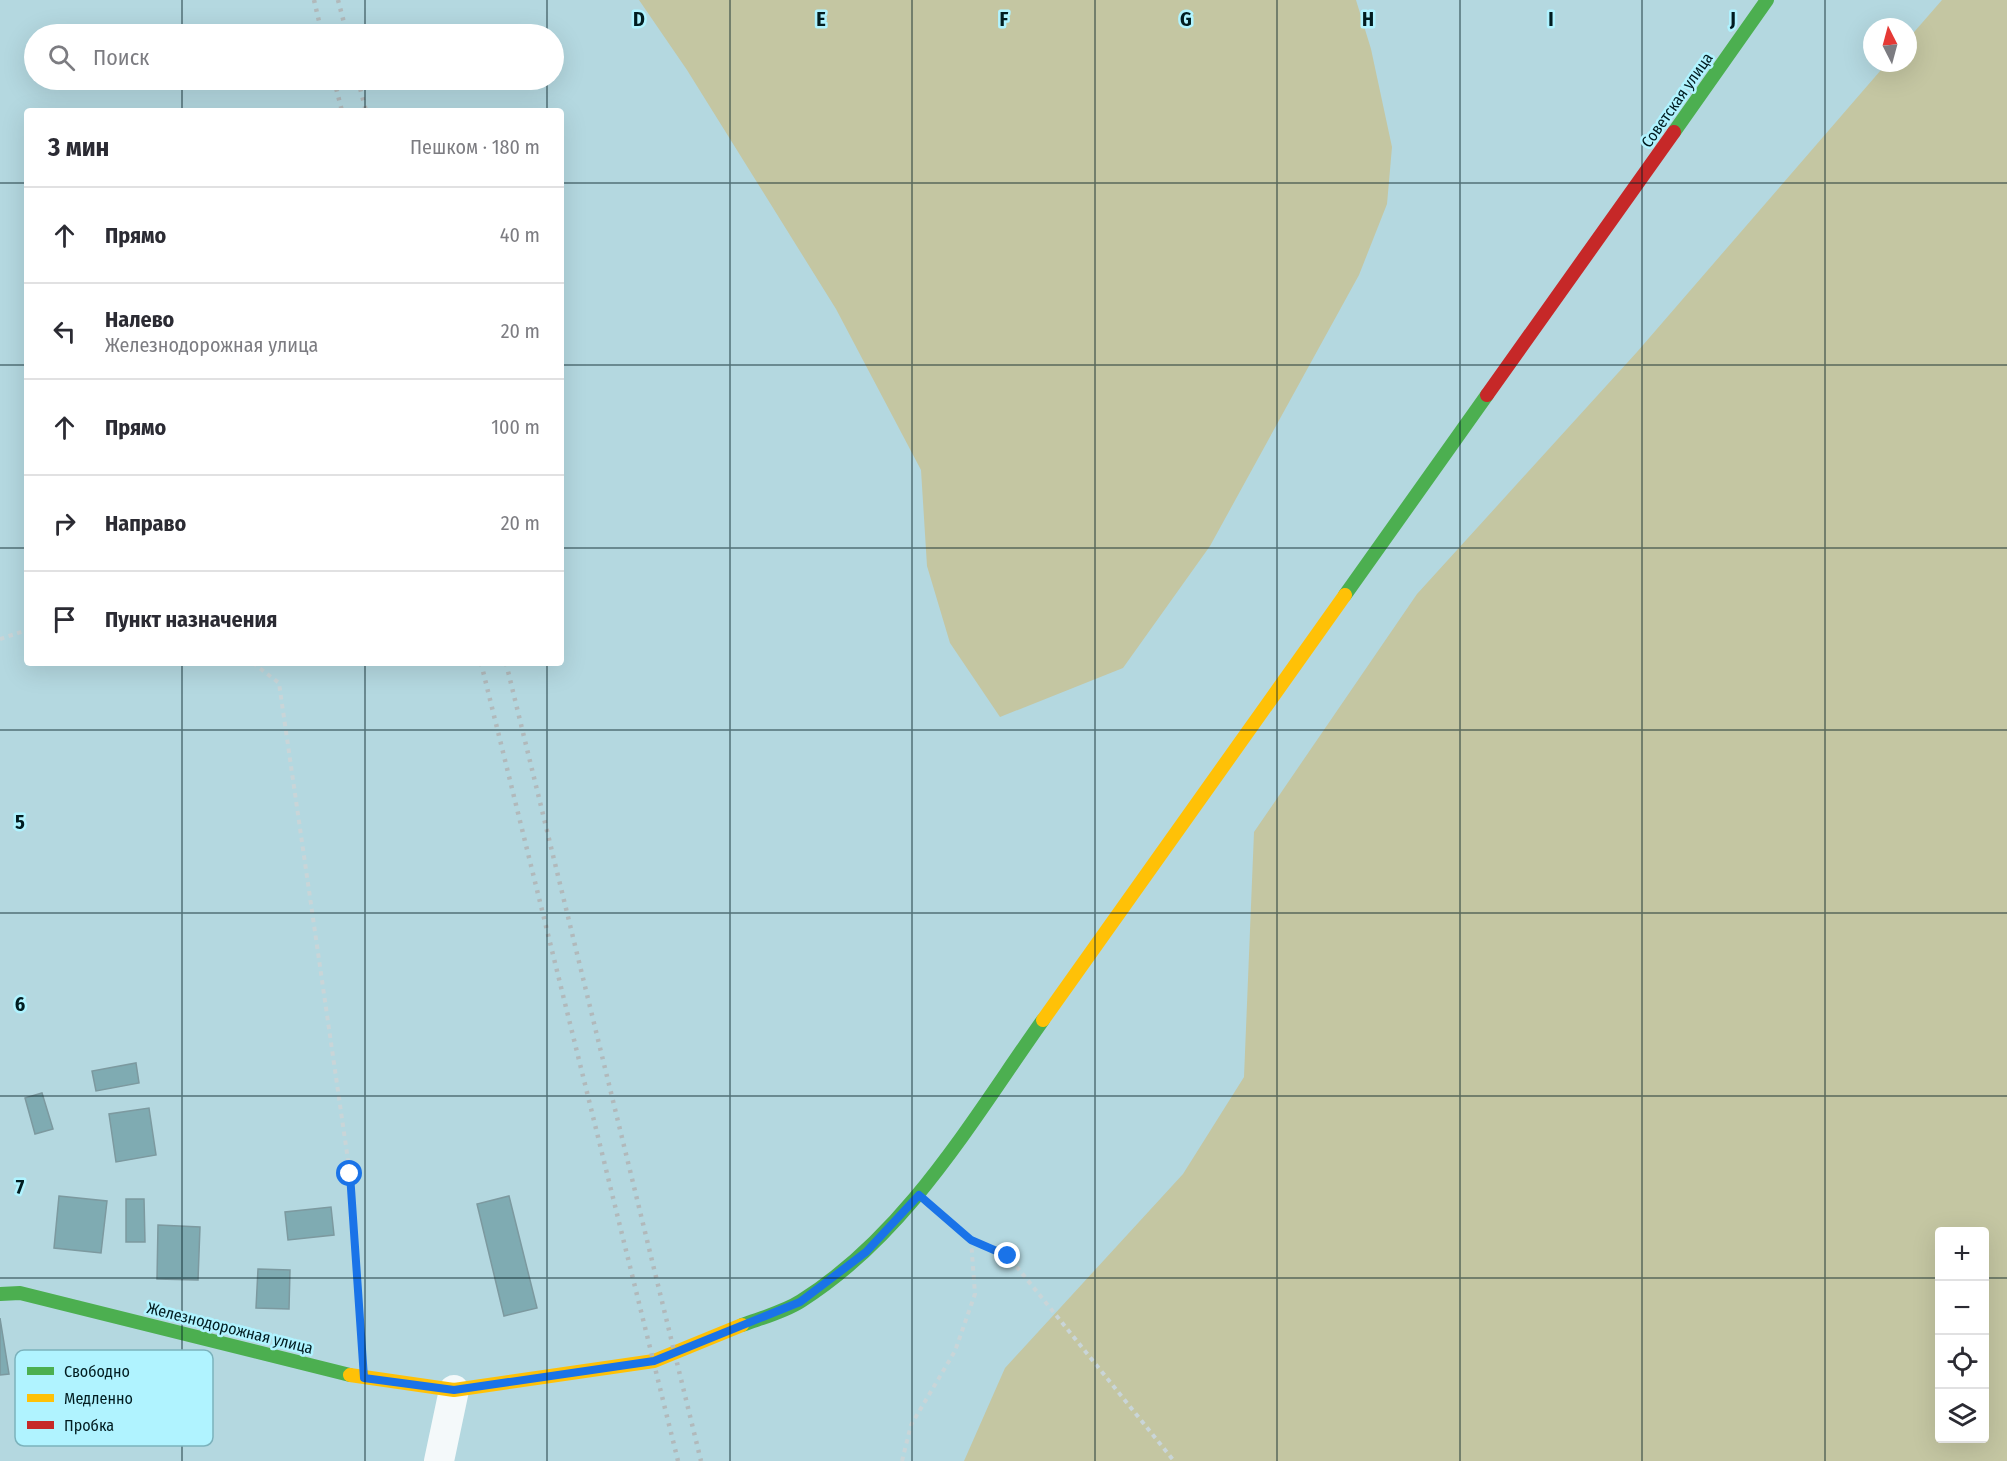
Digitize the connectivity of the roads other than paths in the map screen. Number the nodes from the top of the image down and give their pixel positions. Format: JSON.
{"nodes":[{"id":1,"x":1767,"y":0,"type":"edge"},
{"id":2,"x":919,"y":1195,"type":"joint"},
{"id":3,"x":0,"y":1294,"type":"edge"},
{"id":4,"x":454,"y":1390,"type":"junction"},
{"id":5,"x":440,"y":1461,"type":"edge"}],
"edges":[{"from":1,"to":2,"type":"street","name":"Советская улица"},
{"from":2,"to":4,"type":"street","name":"Железнодорожная улица"},
{"from":3,"to":4,"type":"street","name":"Железнодорожная улица"},
{"from":4,"to":5,"type":"street"}]}
